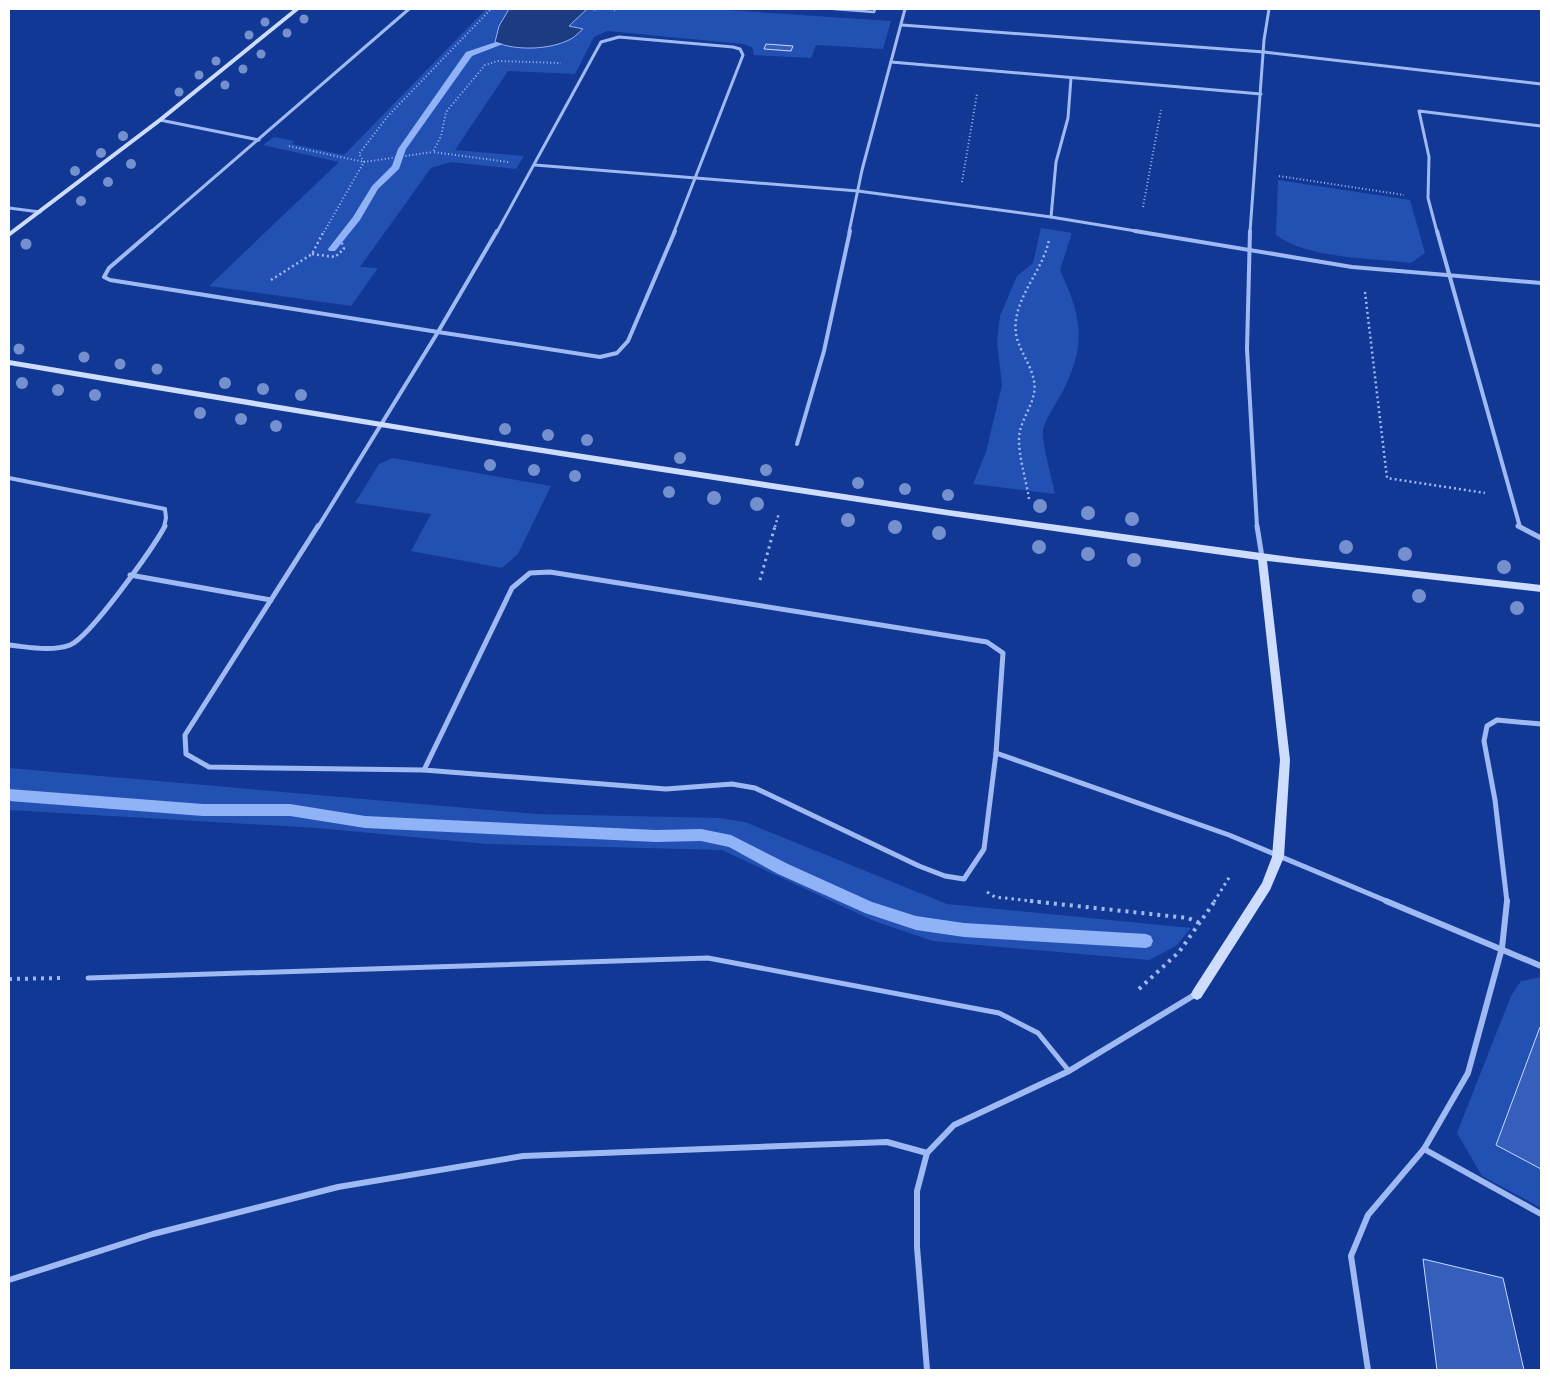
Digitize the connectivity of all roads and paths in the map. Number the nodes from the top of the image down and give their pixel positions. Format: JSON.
{"nodes":[{"id":1,"x":297,"y":9,"type":"edge"},
{"id":2,"x":409,"y":9,"type":"edge"},
{"id":3,"x":491,"y":9,"type":"edge"},
{"id":4,"x":834,"y":9,"type":"edge"},
{"id":5,"x":875,"y":9,"type":"edge"},
{"id":6,"x":905,"y":9,"type":"edge"},
{"id":7,"x":1269,"y":9,"type":"edge"},
{"id":8,"x":902,"y":25,"type":"junction"},
{"id":9,"x":1264,"y":52,"type":"junction"},
{"id":10,"x":891,"y":62,"type":"junction"},
{"id":11,"x":589,"y":65,"type":"junction"},
{"id":12,"x":982,"y":70,"type":"junction"},
{"id":13,"x":1071,"y":78,"type":"junction"},
{"id":14,"x":1541,"y":84,"type":"edge"},
{"id":15,"x":1165,"y":86,"type":"junction"},
{"id":16,"x":1261,"y":94,"type":"junction"},
{"id":17,"x":160,"y":120,"type":"junction"},
{"id":18,"x":1541,"y":126,"type":"edge"},
{"id":19,"x":259,"y":140,"type":"junction"},
{"id":20,"x":433,"y":152,"type":"junction"},
{"id":21,"x":364,"y":162,"type":"junction"},
{"id":22,"x":535,"y":166,"type":"junction"},
{"id":23,"x":1274,"y":175,"type":"dead end"},
{"id":24,"x":697,"y":178,"type":"junction"},
{"id":25,"x":858,"y":191,"type":"junction"},
{"id":26,"x":1428,"y":198,"type":"junction"},
{"id":27,"x":958,"y":205,"type":"junction"},
{"id":28,"x":9,"y":208,"type":"edge"},
{"id":29,"x":40,"y":212,"type":"junction"},
{"id":30,"x":1051,"y":217,"type":"junction"},
{"id":31,"x":1139,"y":232,"type":"junction"},
{"id":32,"x":9,"y":236,"type":"edge"},
{"id":33,"x":342,"y":243,"type":"dead end"},
{"id":34,"x":1249,"y":251,"type":"junction"},
{"id":35,"x":312,"y":254,"type":"junction"},
{"id":36,"x":1450,"y":277,"type":"junction"},
{"id":37,"x":1541,"y":283,"type":"edge"},
{"id":38,"x":1364,"y":288,"type":"dead end"},
{"id":39,"x":235,"y":302,"type":"junction"},
{"id":40,"x":439,"y":333,"type":"junction"},
{"id":41,"x":9,"y":362,"type":"edge"},
{"id":42,"x":381,"y":426,"type":"junction"},
{"id":43,"x":796,"y":444,"type":"dead end"},
{"id":44,"x":9,"y":478,"type":"edge"},
{"id":45,"x":1510,"y":496,"type":"junction"},
{"id":46,"x":1029,"y":500,"type":"dead end"},
{"id":47,"x":779,"y":513,"type":"dead end"},
{"id":48,"x":1541,"y":538,"type":"edge"},
{"id":49,"x":1262,"y":557,"type":"junction"},
{"id":50,"x":130,"y":575,"type":"junction"},
{"id":51,"x":1541,"y":589,"type":"edge"},
{"id":52,"x":272,"y":600,"type":"junction"},
{"id":53,"x":753,"y":604,"type":"junction"},
{"id":54,"x":9,"y":645,"type":"edge"},
{"id":55,"x":1541,"y":724,"type":"edge"},
{"id":56,"x":996,"y":752,"type":"junction"},
{"id":57,"x":424,"y":770,"type":"junction"},
{"id":58,"x":1278,"y":857,"type":"junction"},
{"id":59,"x":1230,"y":876,"type":"dead end"},
{"id":60,"x":964,"y":879,"type":"junction"},
{"id":61,"x":1202,"y":924,"type":"junction"},
{"id":62,"x":1502,"y":948,"type":"junction"},
{"id":63,"x":1541,"y":966,"type":"edge"},
{"id":64,"x":9,"y":978,"type":"edge"},
{"id":65,"x":88,"y":978,"type":"joint"},
{"id":66,"x":1139,"y":990,"type":"dead end"},
{"id":67,"x":1197,"y":994,"type":"joint"},
{"id":68,"x":1069,"y":1070,"type":"junction"},
{"id":69,"x":1424,"y":1149,"type":"junction"},
{"id":70,"x":927,"y":1153,"type":"junction"},
{"id":71,"x":1541,"y":1214,"type":"edge"},
{"id":72,"x":9,"y":1280,"type":"edge"},
{"id":73,"x":927,"y":1370,"type":"edge"},
{"id":74,"x":1368,"y":1370,"type":"edge"}],
"edges":[{"from":1,"to":17,"type":"street"},
{"from":2,"to":19,"type":"street"},
{"from":3,"to":21,"type":"path"},
{"from":4,"to":5,"type":"lane"},
{"from":6,"to":8,"type":"street"},
{"from":7,"to":9,"type":"street"},
{"from":8,"to":9,"type":"street"},
{"from":8,"to":10,"type":"street"},
{"from":9,"to":14,"type":"street"},
{"from":9,"to":16,"type":"street"},
{"from":10,"to":12,"type":"street"},
{"from":10,"to":25,"type":"street"},
{"from":11,"to":20,"type":"path"},
{"from":11,"to":22,"type":"street"},
{"from":11,"to":24,"type":"street"},
{"from":12,"to":13,"type":"street"},
{"from":12,"to":27,"type":"path"},
{"from":13,"to":15,"type":"street"},
{"from":13,"to":30,"type":"street"},
{"from":15,"to":16,"type":"street"},
{"from":15,"to":31,"type":"path"},
{"from":16,"to":34,"type":"street"},
{"from":17,"to":19,"type":"street"},
{"from":17,"to":29,"type":"street"},
{"from":18,"to":26,"type":"street"},
{"from":19,"to":21,"type":"path"},
{"from":19,"to":39,"type":"street"},
{"from":20,"to":21,"type":"path"},
{"from":20,"to":22,"type":"path"},
{"from":21,"to":35,"type":"path"},
{"from":22,"to":24,"type":"street"},
{"from":22,"to":40,"type":"street"},
{"from":23,"to":26,"type":"path"},
{"from":24,"to":25,"type":"street"},
{"from":24,"to":40,"type":"street"},
{"from":25,"to":27,"type":"street"},
{"from":25,"to":43,"type":"street"},
{"from":26,"to":36,"type":"street"},
{"from":27,"to":30,"type":"street"},
{"from":28,"to":29,"type":"street"},
{"from":29,"to":32,"type":"street"},
{"from":30,"to":31,"type":"street"},
{"from":30,"to":46,"type":"path"},
{"from":31,"to":34,"type":"street"},
{"from":33,"to":35,"type":"path"},
{"from":34,"to":36,"type":"street"},
{"from":34,"to":49,"type":"street"},
{"from":35,"to":39,"type":"path"},
{"from":36,"to":37,"type":"street"},
{"from":36,"to":45,"type":"street"},
{"from":38,"to":45,"type":"path"},
{"from":39,"to":40,"type":"street"},
{"from":40,"to":42,"type":"street"},
{"from":41,"to":42,"type":"street"},
{"from":42,"to":49,"type":"street"},
{"from":42,"to":52,"type":"street"},
{"from":44,"to":50,"type":"street"},
{"from":45,"to":48,"type":"street"},
{"from":47,"to":53,"type":"path"},
{"from":49,"to":51,"type":"street"},
{"from":49,"to":58,"type":"street"},
{"from":50,"to":52,"type":"street"},
{"from":50,"to":54,"type":"street"},
{"from":52,"to":57,"type":"street"},
{"from":53,"to":56,"type":"street"},
{"from":53,"to":57,"type":"street"},
{"from":55,"to":62,"type":"street"},
{"from":56,"to":58,"type":"street"},
{"from":56,"to":60,"type":"street"},
{"from":57,"to":60,"type":"street"},
{"from":58,"to":62,"type":"street"},
{"from":58,"to":67,"type":"street"},
{"from":59,"to":61,"type":"path"},
{"from":60,"to":61,"type":"path"},
{"from":61,"to":66,"type":"path"},
{"from":62,"to":63,"type":"street"},
{"from":62,"to":69,"type":"street"},
{"from":64,"to":65,"type":"path"},
{"from":65,"to":68,"type":"lane"},
{"from":67,"to":68,"type":"street"},
{"from":68,"to":70,"type":"street"},
{"from":69,"to":71,"type":"street"},
{"from":69,"to":74,"type":"street"},
{"from":70,"to":72,"type":"street"},
{"from":70,"to":73,"type":"street"}]}
